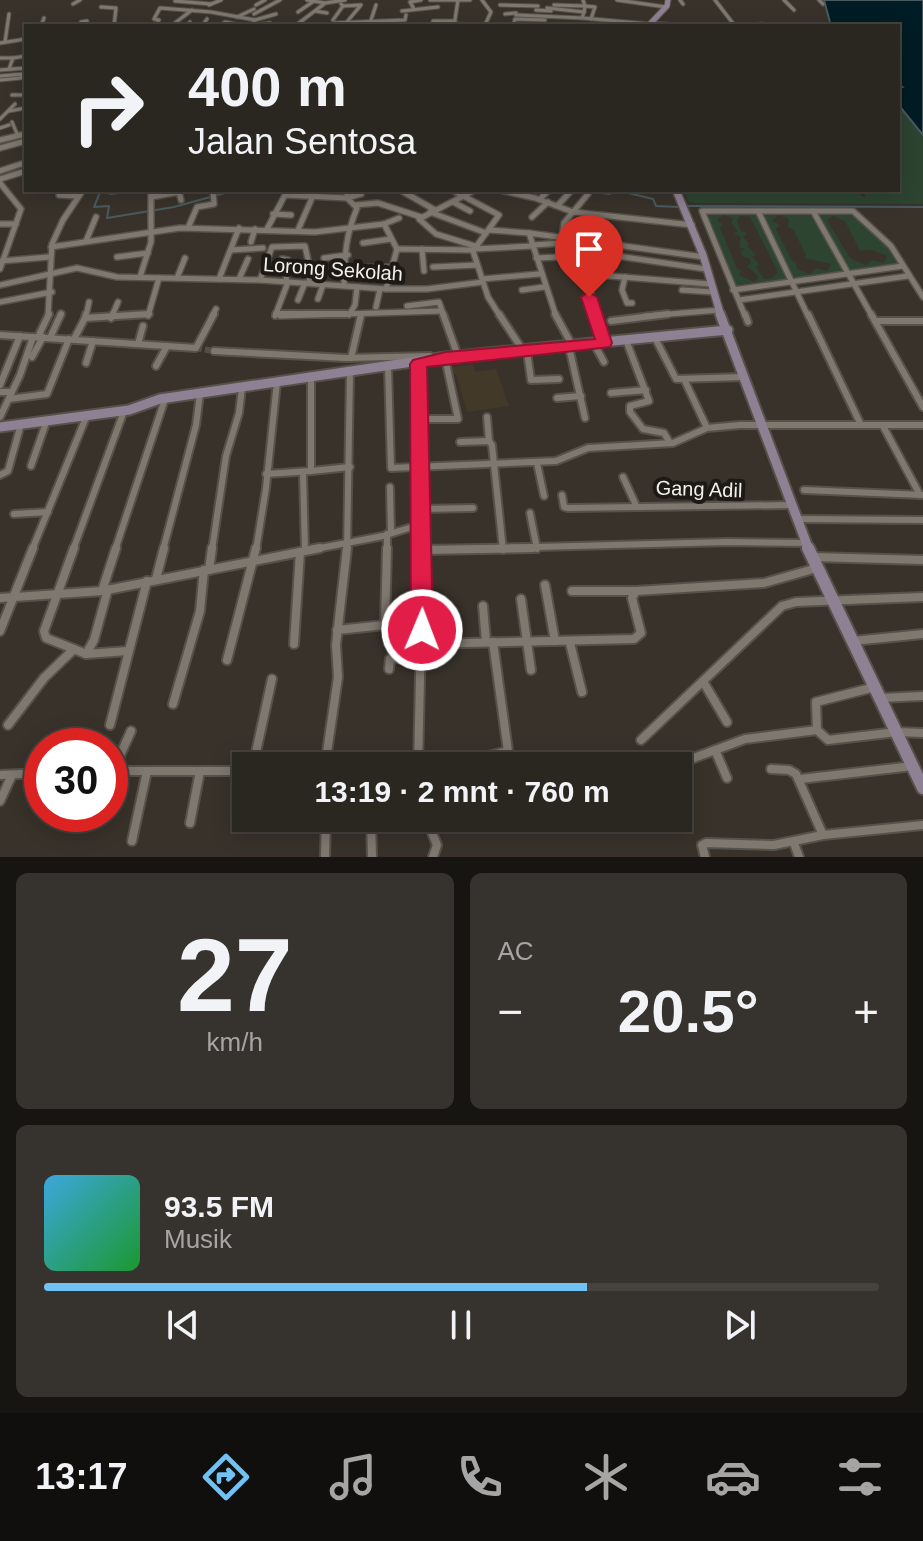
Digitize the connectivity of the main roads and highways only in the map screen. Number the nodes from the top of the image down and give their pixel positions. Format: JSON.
{"nodes":[{"id":1,"x":668,"y":0,"type":"edge"},
{"id":2,"x":650,"y":24,"type":"edge"},
{"id":3,"x":677,"y":192,"type":"edge"},
{"id":4,"x":728,"y":330,"type":"junction"},
{"id":5,"x":0,"y":427,"type":"edge"},
{"id":6,"x":923,"y":788,"type":"edge"}],
"edges":[{"from":1,"to":2,"type":"main road"},
{"from":3,"to":4,"type":"main road"},
{"from":4,"to":5,"type":"main road"},
{"from":4,"to":6,"type":"main road"}]}
